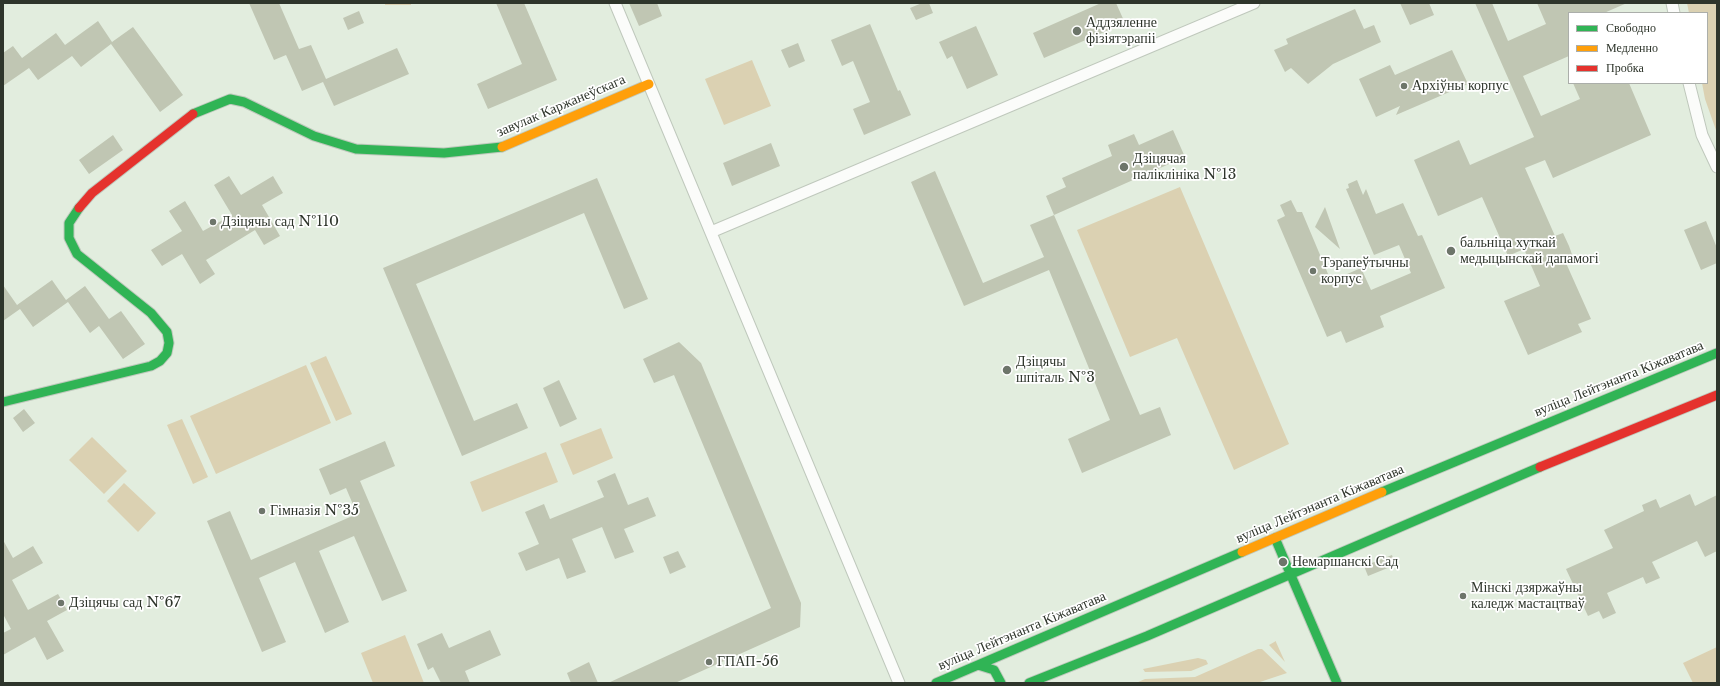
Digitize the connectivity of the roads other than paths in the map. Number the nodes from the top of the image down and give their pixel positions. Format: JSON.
{"nodes":[{"id":1,"x":615,"y":3,"type":"edge"},
{"id":2,"x":1254,"y":3,"type":"edge"},
{"id":3,"x":649,"y":84,"type":"junction"},
{"id":4,"x":1689,"y":84,"type":"edge"},
{"id":5,"x":1717,"y":167,"type":"edge"},
{"id":6,"x":711,"y":232,"type":"junction"},
{"id":7,"x":1717,"y":354,"type":"edge"},
{"id":8,"x":1717,"y":395,"type":"edge"},
{"id":9,"x":3,"y":402,"type":"edge"},
{"id":10,"x":1275,"y":538,"type":"junction"},
{"id":11,"x":1289,"y":574,"type":"junction"},
{"id":12,"x":978,"y":665,"type":"junction"},
{"id":13,"x":899,"y":683,"type":"edge"},
{"id":14,"x":936,"y":683,"type":"edge"},
{"id":15,"x":1001,"y":683,"type":"edge"},
{"id":16,"x":1029,"y":683,"type":"edge"},
{"id":17,"x":1337,"y":683,"type":"edge"}],
"edges":[{"from":1,"to":3,"type":"street"},
{"from":2,"to":6,"type":"street"},
{"from":3,"to":6,"type":"street"},
{"from":3,"to":9,"type":"main road","name":"завулак Каржанеўскага"},
{"from":4,"to":5,"type":"street"},
{"from":6,"to":13,"type":"street"},
{"from":7,"to":10,"type":"main road","name":"вуліца Лейтэнанта Кіжаватава"},
{"from":8,"to":11,"type":"main road"},
{"from":10,"to":11,"type":"main road"},
{"from":10,"to":12,"type":"main road","name":"вуліца Лейтэнанта Кіжаватава"},
{"from":11,"to":16,"type":"main road"},
{"from":11,"to":17,"type":"main road"},
{"from":12,"to":14,"type":"main road","name":"вуліца Лейтэнанта Кіжаватава"},
{"from":12,"to":15,"type":"main road"}]}
